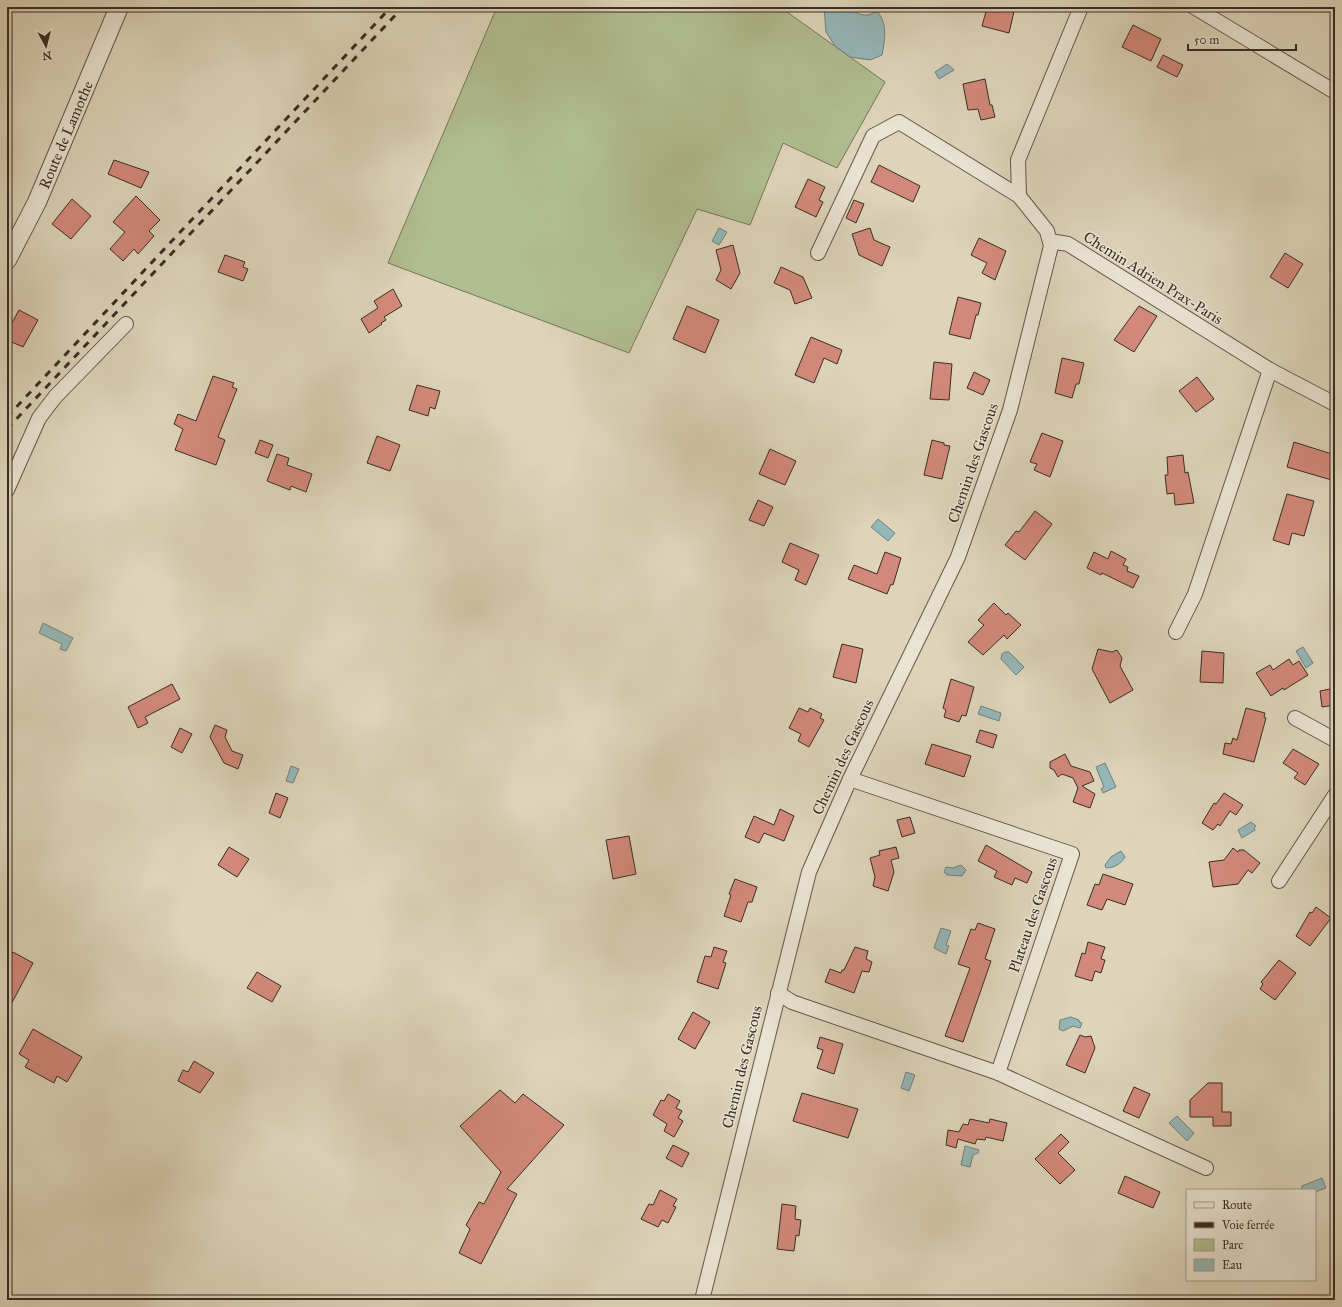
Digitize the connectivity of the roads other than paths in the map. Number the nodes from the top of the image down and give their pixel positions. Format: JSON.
{"nodes":[{"id":1,"x":120,"y":7,"type":"edge"},
{"id":2,"x":1081,"y":7,"type":"edge"},
{"id":3,"x":1194,"y":7,"type":"edge"},
{"id":4,"x":1335,"y":92,"type":"edge"},
{"id":5,"x":1020,"y":196,"type":"junction"},
{"id":6,"x":1050,"y":241,"type":"junction"},
{"id":7,"x":818,"y":253,"type":"dead end"},
{"id":8,"x":7,"y":260,"type":"edge"},
{"id":9,"x":126,"y":324,"type":"dead end"},
{"id":10,"x":1270,"y":370,"type":"junction"},
{"id":11,"x":1335,"y":404,"type":"edge"},
{"id":12,"x":7,"y":490,"type":"edge"},
{"id":13,"x":1176,"y":632,"type":"dead end"},
{"id":14,"x":1295,"y":718,"type":"dead end"},
{"id":15,"x":1335,"y":740,"type":"edge"},
{"id":16,"x":850,"y":779,"type":"junction"},
{"id":17,"x":1335,"y":795,"type":"edge"},
{"id":18,"x":1279,"y":881,"type":"dead end"},
{"id":19,"x":778,"y":993,"type":"junction"},
{"id":20,"x":998,"y":1073,"type":"junction"},
{"id":21,"x":1206,"y":1168,"type":"dead end"},
{"id":22,"x":702,"y":1300,"type":"edge"}],
"edges":[{"from":1,"to":8,"type":"street","name":"Route de Lamothe"},
{"from":2,"to":5,"type":"street"},
{"from":3,"to":4,"type":"street"},
{"from":5,"to":6,"type":"street"},
{"from":5,"to":7,"type":"street"},
{"from":6,"to":10,"type":"street","name":"Chemin Adrien Prax-Paris"},
{"from":6,"to":16,"type":"street","name":"Chemin des Gascous"},
{"from":9,"to":12,"type":"street"},
{"from":10,"to":11,"type":"street","name":"Chemin Adrien Prax-Paris"},
{"from":10,"to":13,"type":"street"},
{"from":14,"to":15,"type":"street"},
{"from":16,"to":19,"type":"street","name":"Chemin des Gascous"},
{"from":16,"to":20,"type":"street","name":"Plateau des Gascous"},
{"from":17,"to":18,"type":"street"},
{"from":19,"to":20,"type":"street"},
{"from":19,"to":22,"type":"street","name":"Chemin des Gascous"},
{"from":20,"to":21,"type":"street"}]}
